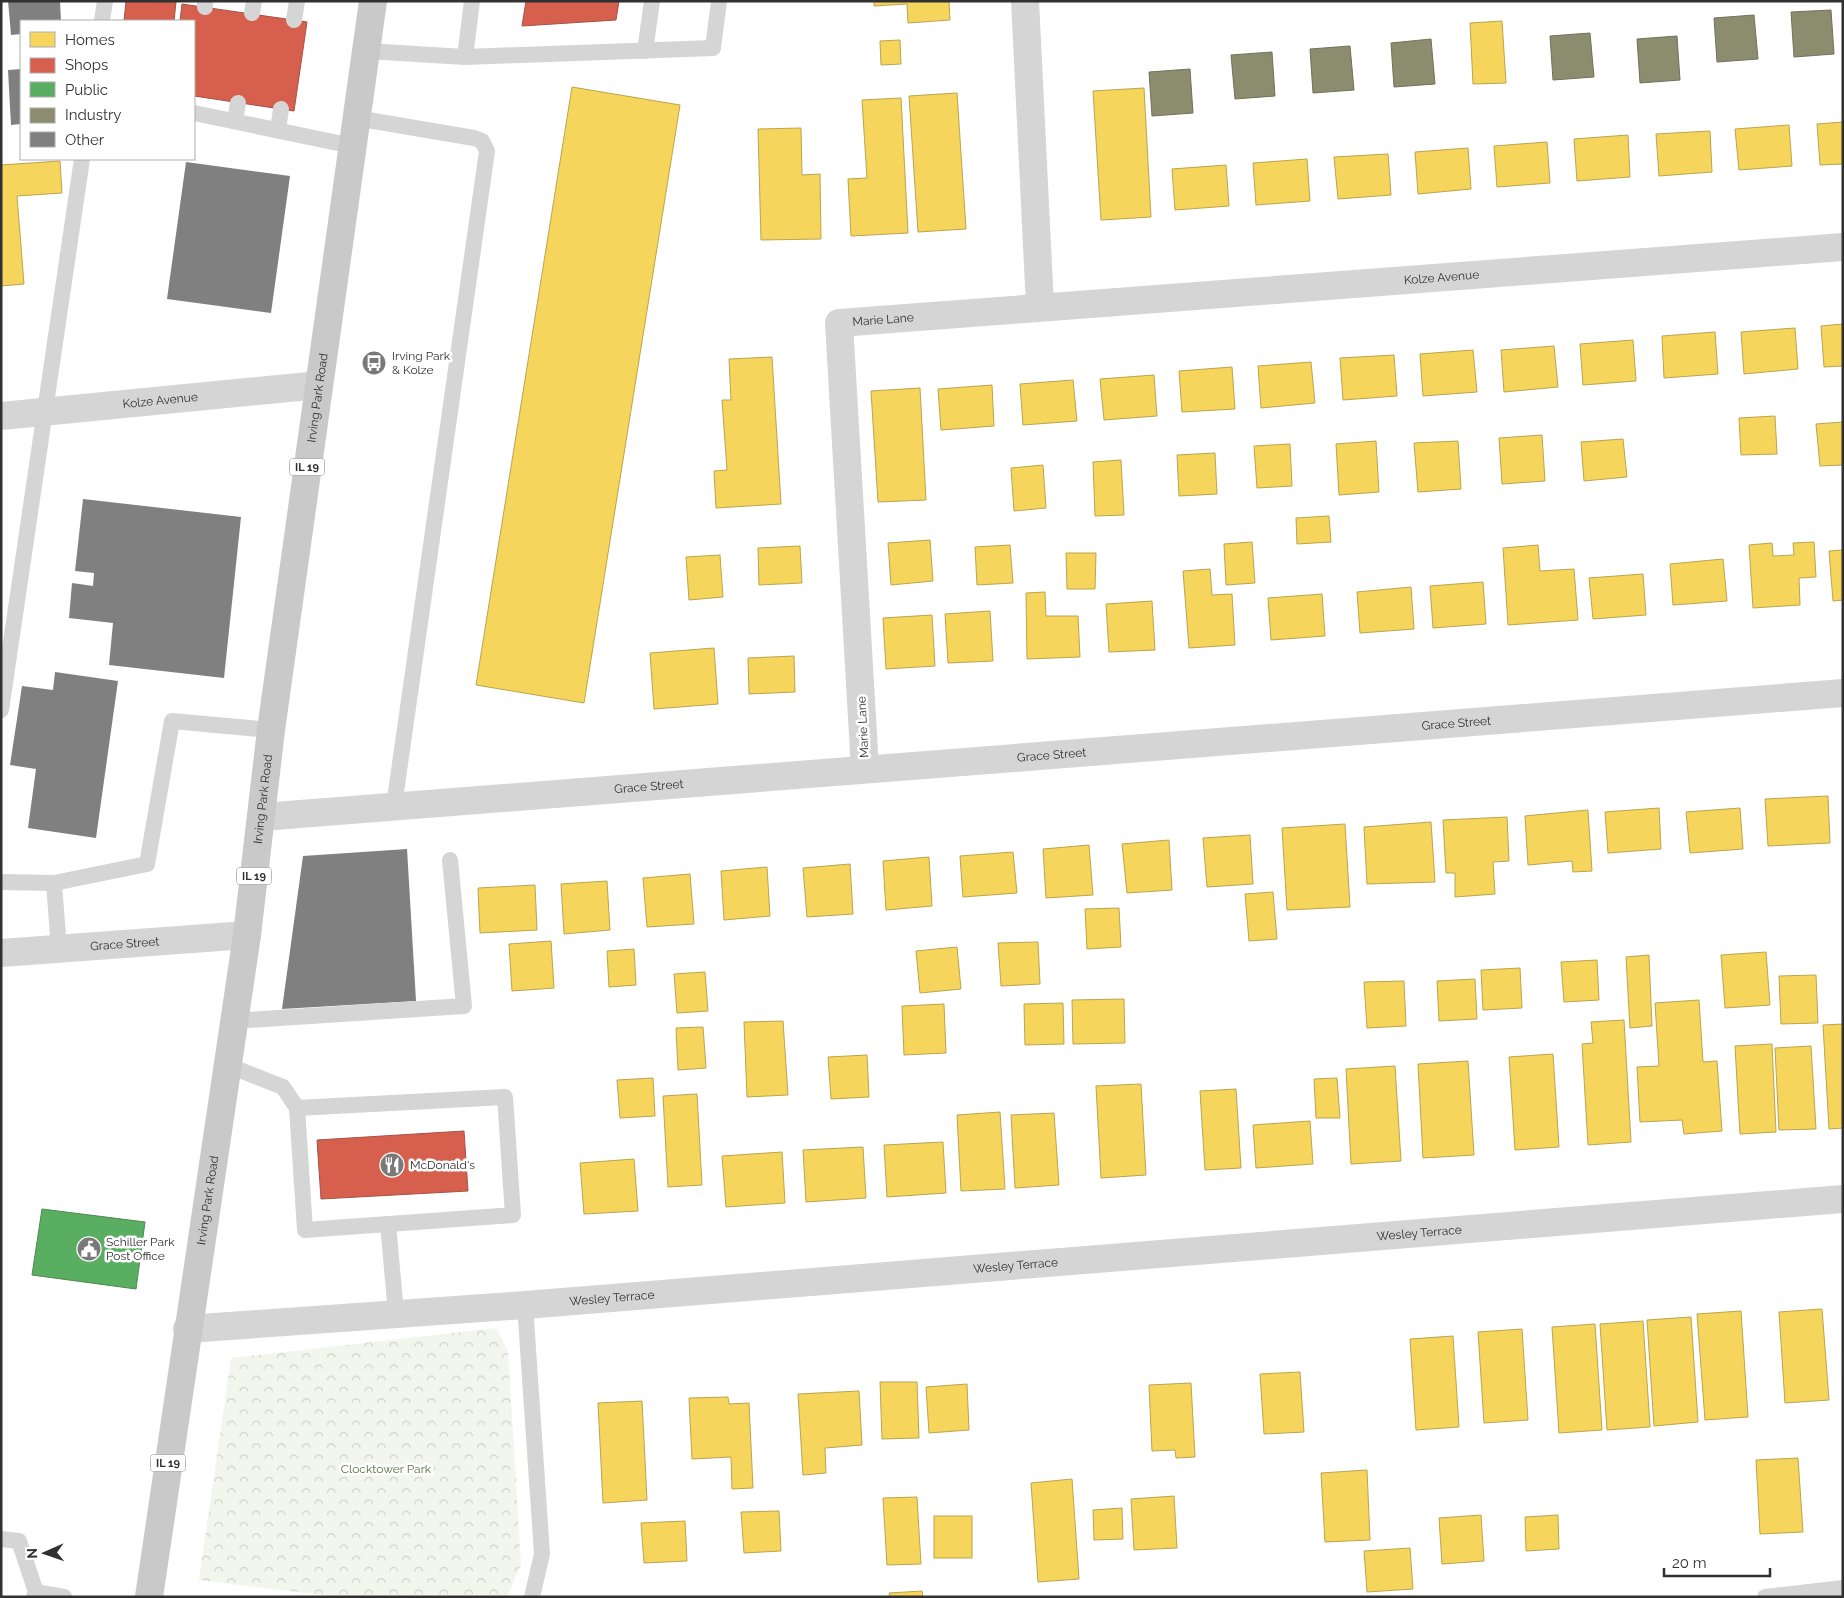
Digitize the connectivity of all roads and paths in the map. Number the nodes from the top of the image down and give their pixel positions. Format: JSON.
{"nodes":[{"id":1,"x":105,"y":1,"type":"edge"},
{"id":2,"x":297,"y":1,"type":"edge"},
{"id":3,"x":373,"y":1,"type":"edge"},
{"id":4,"x":472,"y":1,"type":"edge"},
{"id":5,"x":652,"y":1,"type":"edge"},
{"id":6,"x":719,"y":1,"type":"edge"},
{"id":7,"x":1024,"y":1,"type":"edge"},
{"id":8,"x":102,"y":20,"type":"edge"},
{"id":9,"x":294,"y":20,"type":"dead end"},
{"id":10,"x":367,"y":51,"type":"junction"},
{"id":11,"x":645,"y":51,"type":"junction"},
{"id":12,"x":465,"y":57,"type":"junction"},
{"id":13,"x":238,"y":103,"type":"dead end"},
{"id":14,"x":281,"y":109,"type":"dead end"},
{"id":15,"x":195,"y":113,"type":"edge"},
{"id":16,"x":356,"y":118,"type":"junction"},
{"id":17,"x":235,"y":121,"type":"junction"},
{"id":18,"x":278,"y":130,"type":"junction"},
{"id":19,"x":352,"y":146,"type":"junction"},
{"id":20,"x":82,"y":160,"type":"edge"},
{"id":21,"x":1843,"y":247,"type":"edge"},
{"id":22,"x":1040,"y":306,"type":"junction"},
{"id":23,"x":318,"y":385,"type":"junction"},
{"id":24,"x":45,"y":412,"type":"junction"},
{"id":25,"x":1,"y":416,"type":"edge"},
{"id":26,"x":1843,"y":693,"type":"edge"},
{"id":27,"x":1,"y":710,"type":"edge"},
{"id":28,"x":271,"y":730,"type":"junction"},
{"id":29,"x":865,"y":769,"type":"junction"},
{"id":30,"x":394,"y":806,"type":"junction"},
{"id":31,"x":262,"y":817,"type":"junction"},
{"id":32,"x":450,"y":860,"type":"dead end"},
{"id":33,"x":1,"y":882,"type":"edge"},
{"id":34,"x":54,"y":883,"type":"junction"},
{"id":35,"x":247,"y":935,"type":"junction"},
{"id":36,"x":59,"y":948,"type":"junction"},
{"id":37,"x":1,"y":953,"type":"edge"},
{"id":38,"x":233,"y":1022,"type":"junction"},
{"id":39,"x":227,"y":1065,"type":"junction"},
{"id":40,"x":297,"y":1108,"type":"junction"},
{"id":41,"x":1843,"y":1199,"type":"edge"},
{"id":42,"x":388,"y":1224,"type":"junction"},
{"id":43,"x":525,"y":1305,"type":"junction"},
{"id":44,"x":396,"y":1313,"type":"junction"},
{"id":45,"x":188,"y":1329,"type":"junction"},
{"id":46,"x":1,"y":1539,"type":"edge"},
{"id":47,"x":1843,"y":1588,"type":"edge"},
{"id":48,"x":35,"y":1595,"type":"edge"},
{"id":49,"x":64,"y":1597,"type":"edge"},
{"id":50,"x":148,"y":1597,"type":"edge"},
{"id":51,"x":532,"y":1597,"type":"edge"},
{"id":52,"x":1765,"y":1597,"type":"edge"}],
"edges":[{"from":1,"to":8,"type":"lane"},
{"from":2,"to":9,"type":"lane"},
{"from":3,"to":10,"type":"main road","name":"Irving Park Road","number":"IL 19"},
{"from":4,"to":12,"type":"lane"},
{"from":5,"to":11,"type":"lane"},
{"from":6,"to":11,"type":"lane"},
{"from":7,"to":22,"type":"street"},
{"from":10,"to":12,"type":"lane"},
{"from":10,"to":16,"type":"main road","name":"Irving Park Road","number":"IL 19"},
{"from":11,"to":12,"type":"lane"},
{"from":13,"to":17,"type":"lane"},
{"from":14,"to":18,"type":"lane"},
{"from":15,"to":17,"type":"lane"},
{"from":16,"to":19,"type":"main road","name":"Irving Park Road","number":"IL 19"},
{"from":16,"to":30,"type":"lane"},
{"from":17,"to":18,"type":"lane"},
{"from":18,"to":19,"type":"lane"},
{"from":19,"to":23,"type":"main road","name":"Irving Park Road","number":"IL 19"},
{"from":20,"to":24,"type":"lane"},
{"from":21,"to":22,"type":"street","name":"Kolze Avenue"},
{"from":22,"to":29,"type":"street","name":"Marie Lane"},
{"from":23,"to":24,"type":"street","name":"Kolze Avenue"},
{"from":23,"to":28,"type":"main road","name":"Irving Park Road","number":"IL 19"},
{"from":24,"to":25,"type":"street","name":"Kolze Avenue"},
{"from":24,"to":27,"type":"lane"},
{"from":26,"to":29,"type":"street","name":"Grace Street"},
{"from":28,"to":31,"type":"main road","name":"Irving Park Road","number":"IL 19"},
{"from":28,"to":34,"type":"lane"},
{"from":29,"to":30,"type":"street","name":"Grace Street"},
{"from":30,"to":31,"type":"street","name":"Grace Street"},
{"from":31,"to":35,"type":"main road","name":"Irving Park Road","number":"IL 19"},
{"from":32,"to":38,"type":"lane"},
{"from":33,"to":34,"type":"lane"},
{"from":34,"to":36,"type":"lane"},
{"from":35,"to":36,"type":"street","name":"Grace Street"},
{"from":35,"to":38,"type":"main road","name":"Irving Park Road","number":"IL 19"},
{"from":36,"to":37,"type":"street","name":"Grace Street"},
{"from":38,"to":39,"type":"main road","name":"Irving Park Road","number":"IL 19"},
{"from":39,"to":40,"type":"lane"},
{"from":39,"to":45,"type":"main road","name":"Irving Park Road","number":"IL 19"},
{"from":40,"to":42,"type":"lane"},
{"from":40,"to":42,"type":"lane"},
{"from":41,"to":43,"type":"street","name":"Wesley Terrace"},
{"from":42,"to":44,"type":"lane"},
{"from":43,"to":44,"type":"street","name":"Wesley Terrace"},
{"from":43,"to":51,"type":"lane"},
{"from":44,"to":45,"type":"street","name":"Wesley Terrace"},
{"from":45,"to":50,"type":"main road","name":"Irving Park Road","number":"IL 19"},
{"from":46,"to":48,"type":"lane"},
{"from":47,"to":52,"type":"lane"},
{"from":48,"to":49,"type":"lane"}]}
